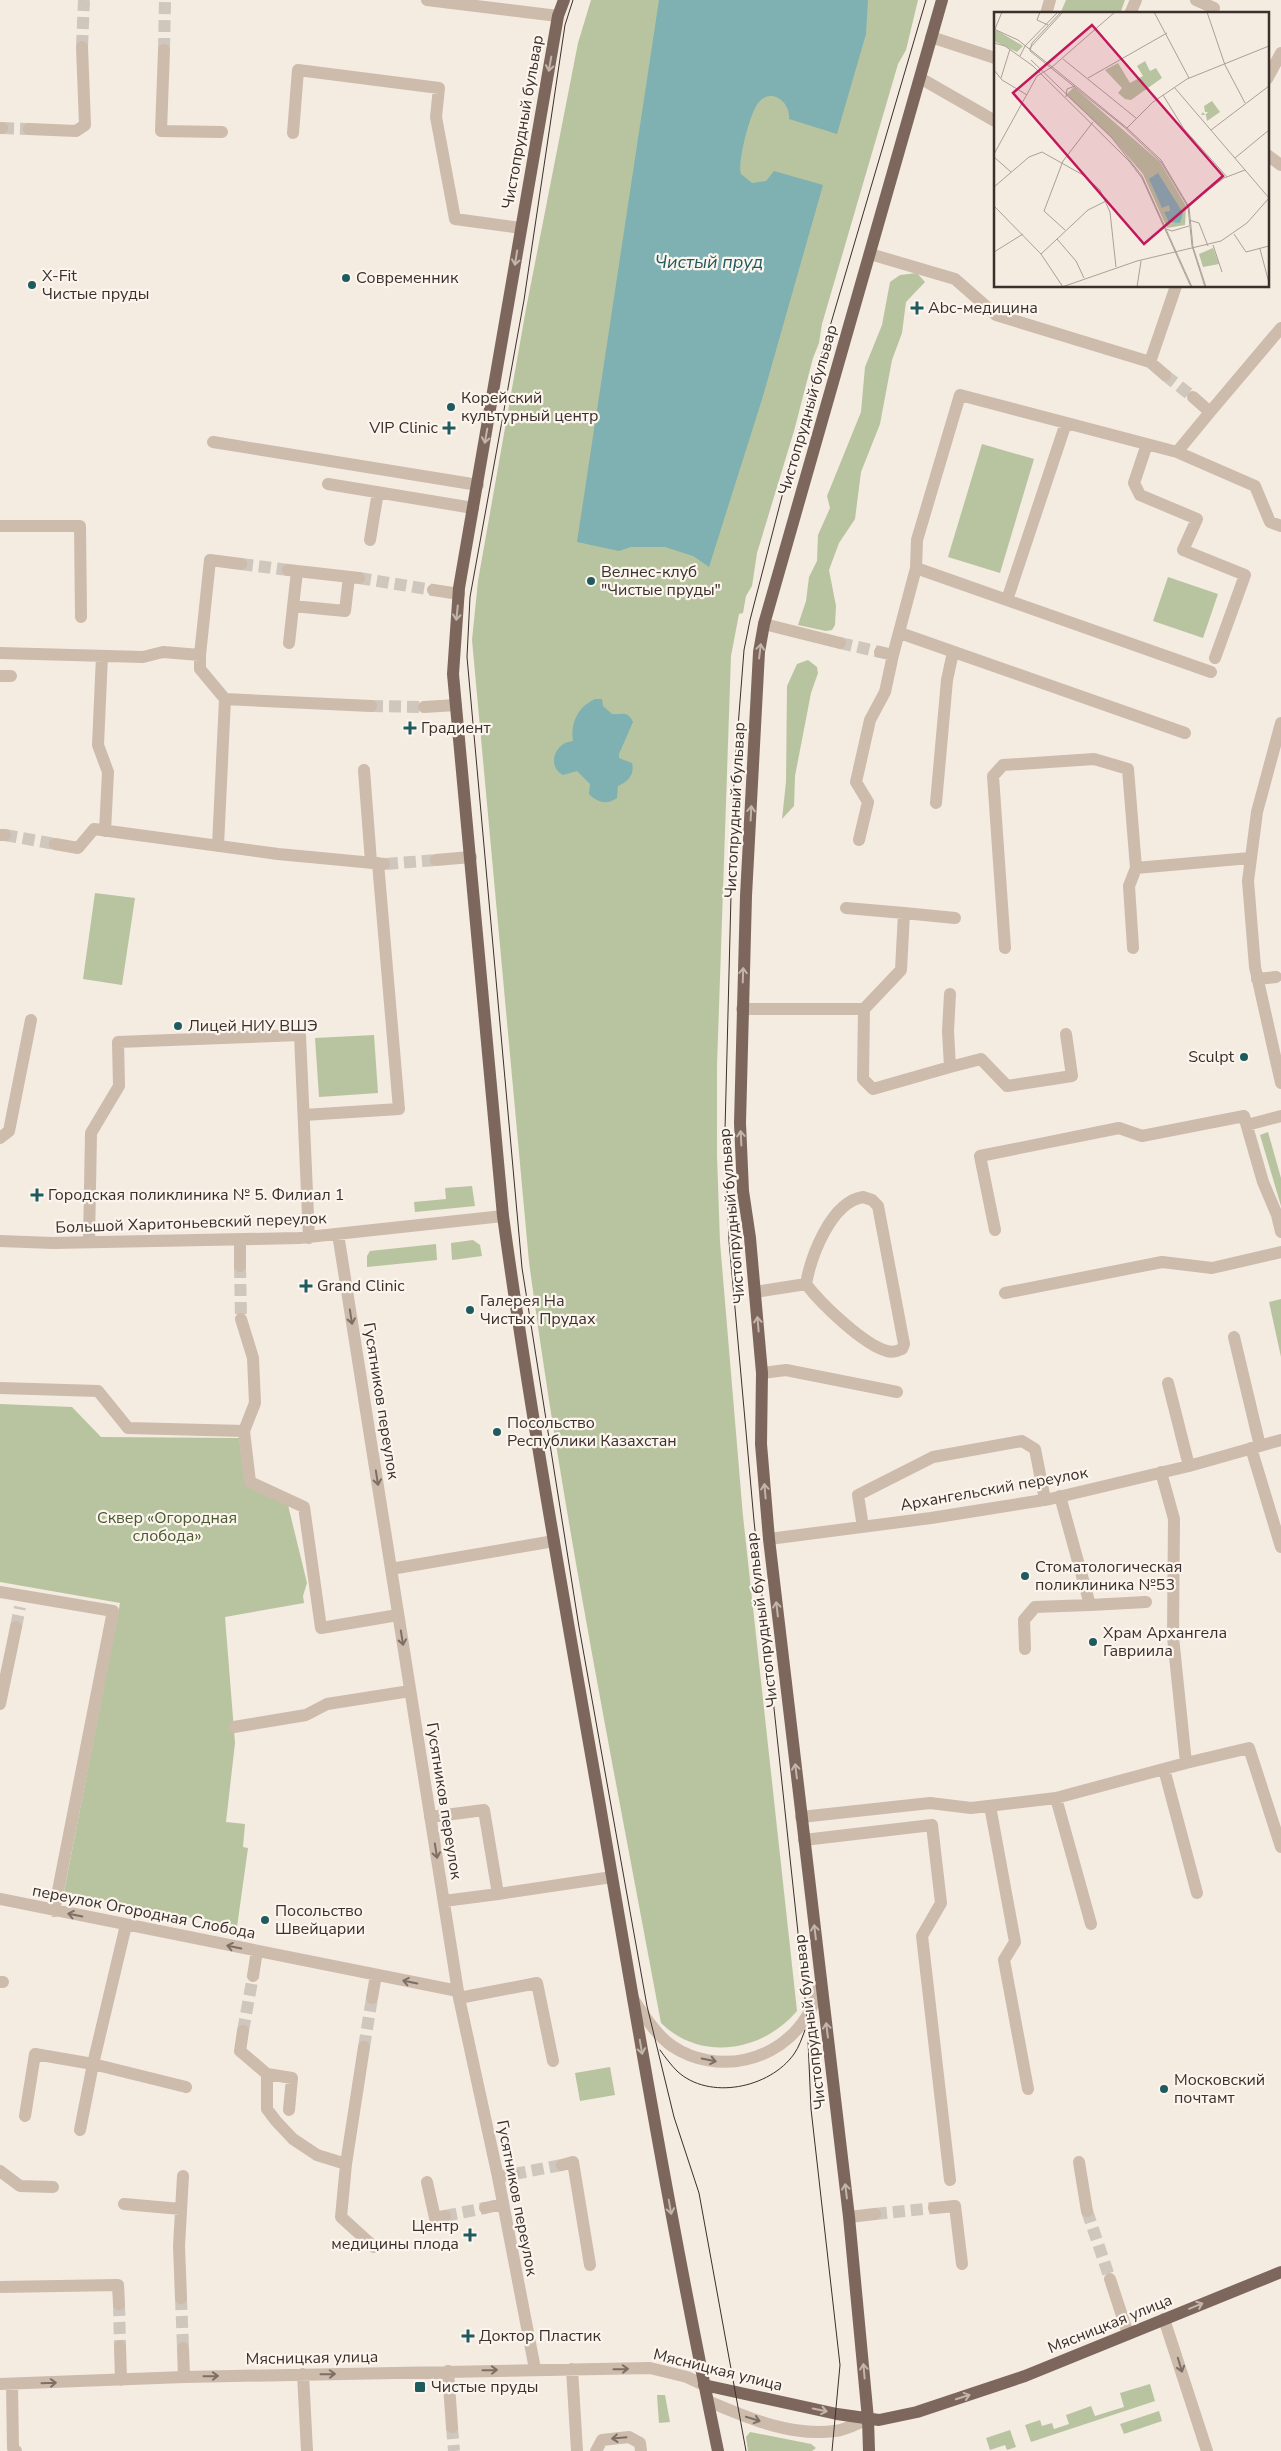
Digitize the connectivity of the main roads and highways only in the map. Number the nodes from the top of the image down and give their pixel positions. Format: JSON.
{"nodes":[{"id":1,"x":564,"y":0,"type":"edge"},
{"id":2,"x":942,"y":0,"type":"edge"},
{"id":3,"x":1281,"y":2272,"type":"edge"},
{"id":4,"x":704,"y":2385,"type":"junction"},
{"id":5,"x":868,"y":2419,"type":"junction"},
{"id":6,"x":718,"y":2451,"type":"edge"},
{"id":7,"x":869,"y":2451,"type":"edge"}],
"edges":[{"from":1,"to":4,"type":"main road","name":"Чистопрудный бульвар","one_way":true},
{"from":5,"to":2,"type":"main road","name":"Чистопрудный бульвар","one_way":true},
{"from":5,"to":3,"type":"main road","name":"Мясницкая улица","one_way":true},
{"from":4,"to":5,"type":"main road","name":"Мясницкая улица","one_way":true},
{"from":4,"to":6,"type":"main road","name":"Чистопрудный бульвар"},
{"from":5,"to":7,"type":"main road","name":"Чистопрудный бульвар"}]}
